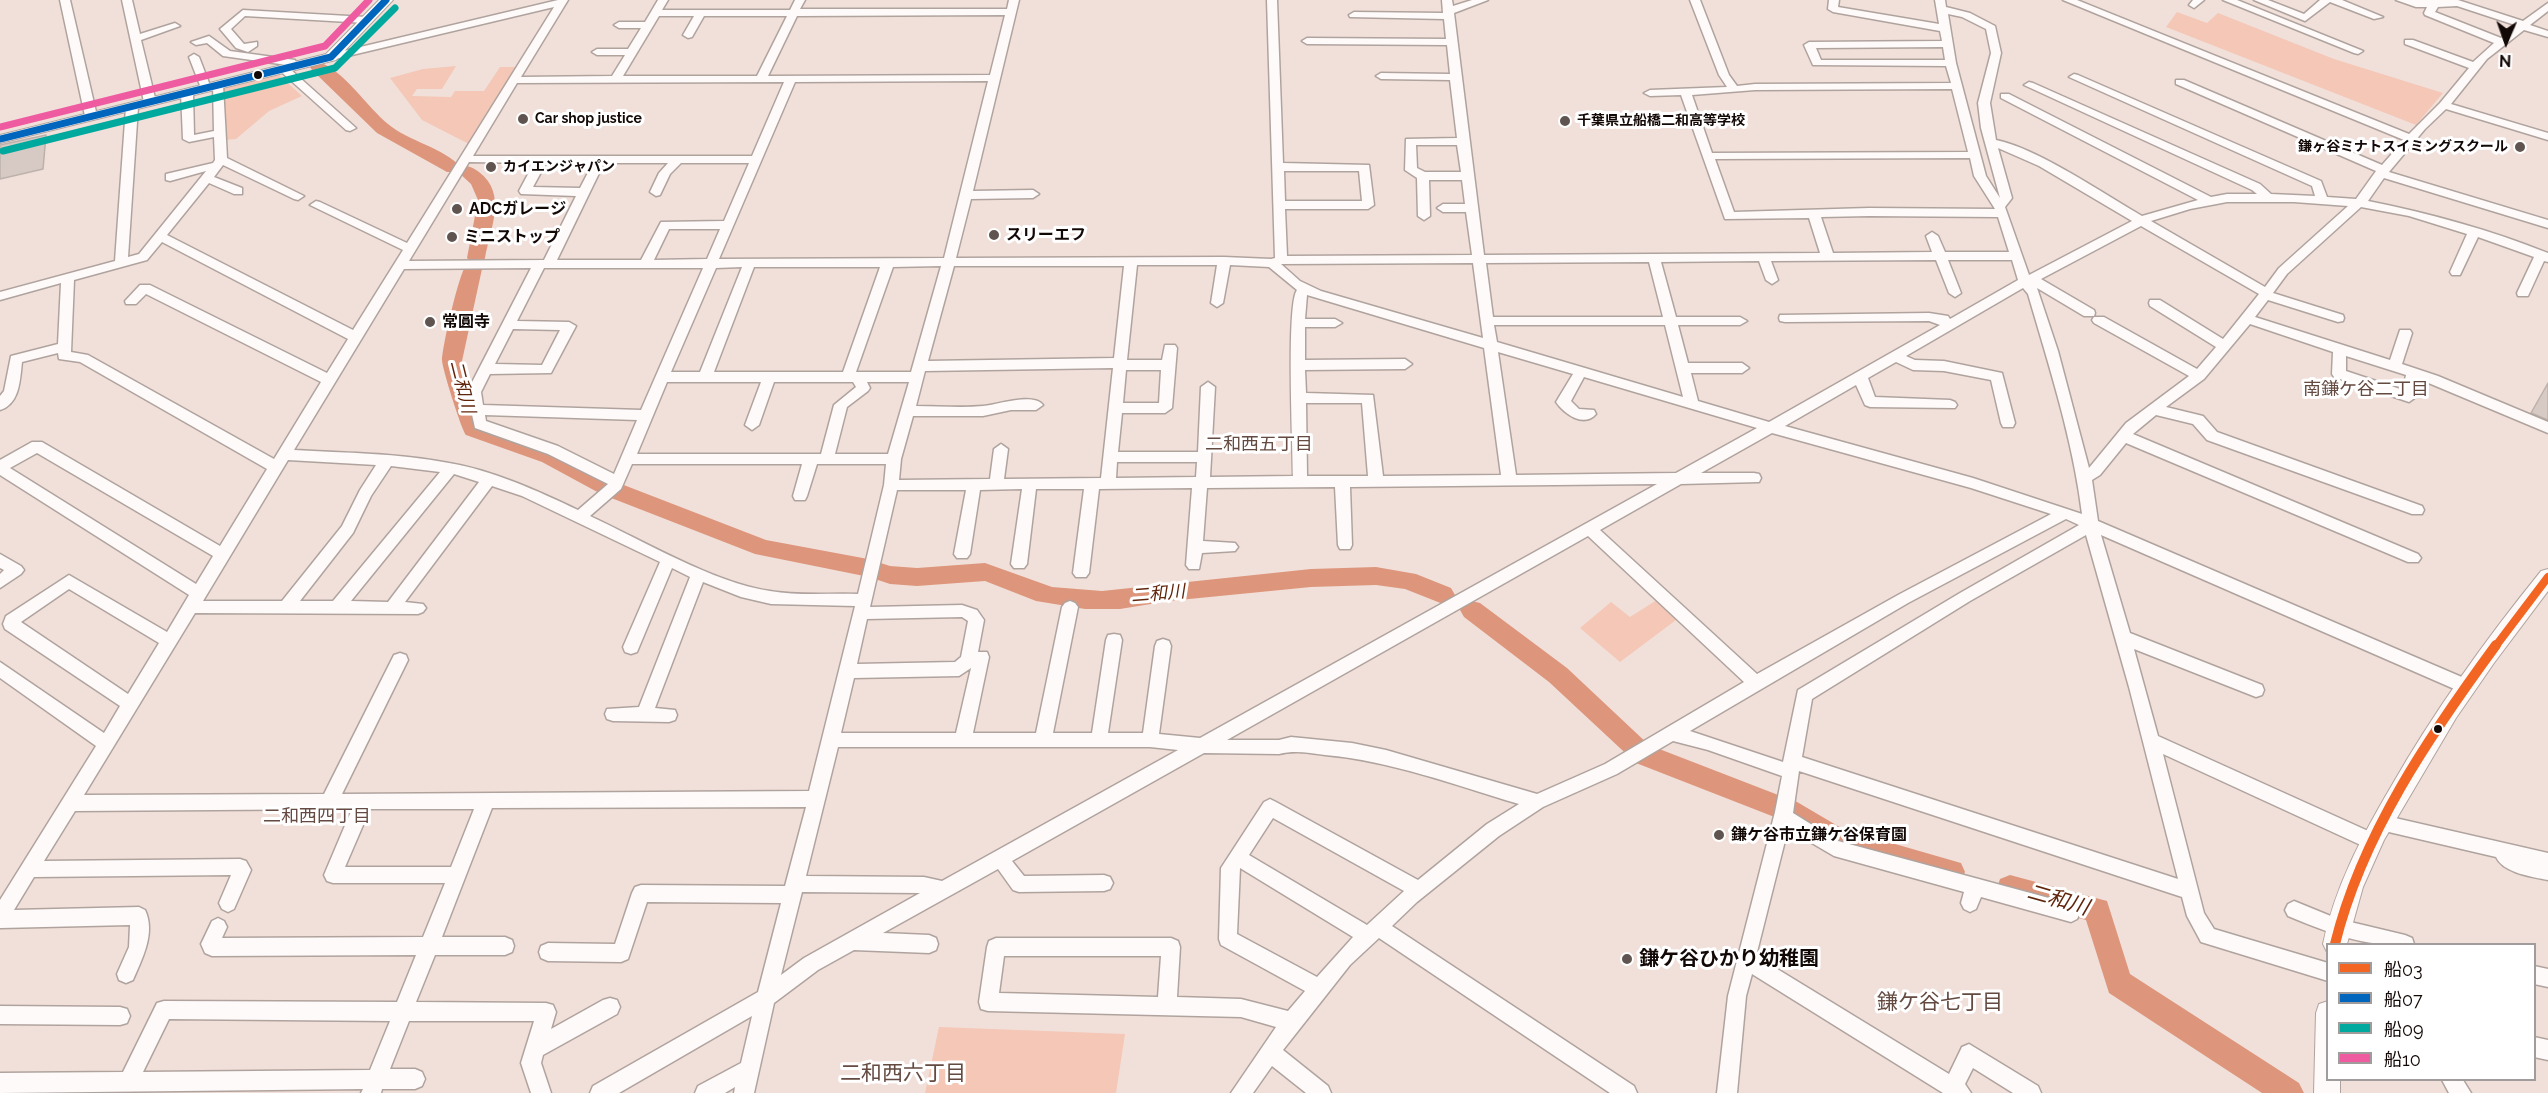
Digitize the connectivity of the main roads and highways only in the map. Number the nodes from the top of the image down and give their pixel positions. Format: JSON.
{"nodes":[{"id":1,"x":386,"y":0,"type":"edge"},
{"id":2,"x":0,"y":139,"type":"edge"},
{"id":3,"x":2545,"y":584,"type":"edge"},
{"id":4,"x":2337,"y":936,"type":"edge"}],
"edges":[{"from":1,"to":2,"type":"main road"},
{"from":3,"to":4,"type":"main road"}]}
